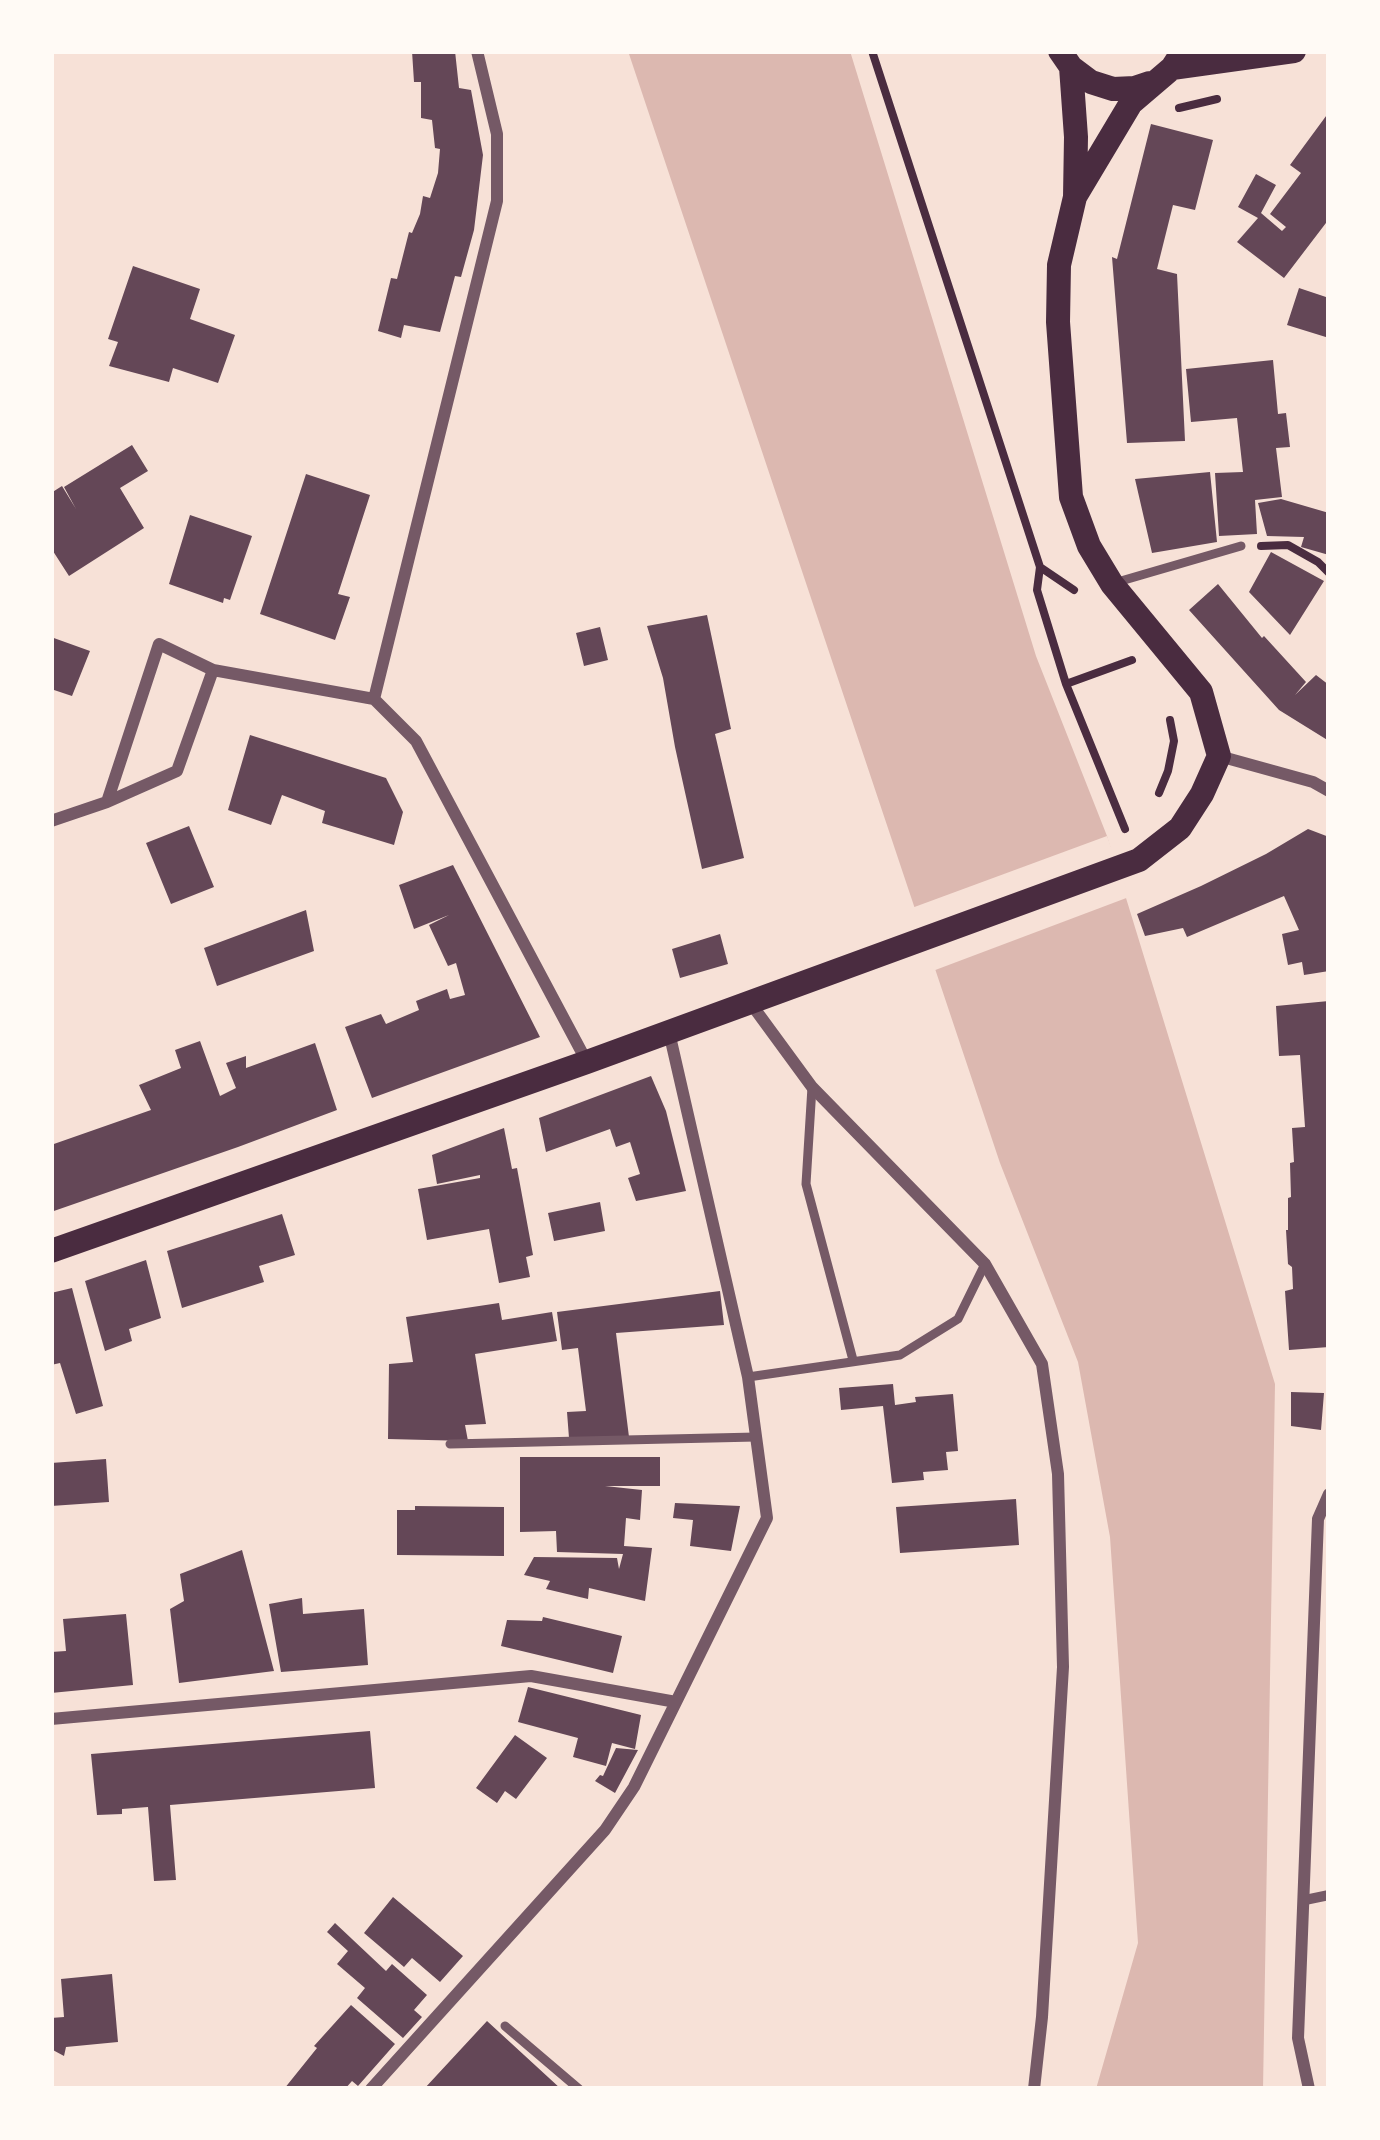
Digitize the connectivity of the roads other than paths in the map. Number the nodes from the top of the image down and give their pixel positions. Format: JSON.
{"nodes":[{"id":1,"x":477,"y":51,"type":"edge"},
{"id":2,"x":1294,"y":51,"type":"edge"},
{"id":3,"x":1065,"y":59,"type":"edge"},
{"id":4,"x":1169,"y":67,"type":"edge"},
{"id":5,"x":1075,"y":197,"type":"junction"},
{"id":6,"x":1241,"y":546,"type":"road end"},
{"id":7,"x":1112,"y":584,"type":"junction"},
{"id":8,"x":213,"y":670,"type":"junction"},
{"id":9,"x":374,"y":699,"type":"junction"},
{"id":10,"x":1219,"y":756,"type":"junction"},
{"id":11,"x":1329,"y":791,"type":"edge"},
{"id":12,"x":106,"y":802,"type":"junction"},
{"id":13,"x":51,"y":821,"type":"edge"},
{"id":14,"x":749,"y":1001,"type":"junction"},
{"id":15,"x":669,"y":1031,"type":"junction"},
{"id":16,"x":587,"y":1062,"type":"junction"},
{"id":17,"x":812,"y":1087,"type":"junction"},
{"id":18,"x":51,"y":1251,"type":"edge"},
{"id":19,"x":985,"y":1264,"type":"junction"},
{"id":20,"x":853,"y":1360,"type":"junction"},
{"id":21,"x":748,"y":1377,"type":"junction"},
{"id":22,"x":756,"y":1437,"type":"junction"},
{"id":23,"x":450,"y":1444,"type":"dead end"},
{"id":24,"x":1329,"y":1494,"type":"edge"},
{"id":25,"x":676,"y":1702,"type":"junction"},
{"id":26,"x":51,"y":1719,"type":"edge"},
{"id":27,"x":1329,"y":1894,"type":"edge"},
{"id":28,"x":1305,"y":1900,"type":"junction"},
{"id":29,"x":505,"y":2026,"type":"dead end"},
{"id":30,"x":371,"y":2089,"type":"edge"},
{"id":31,"x":579,"y":2089,"type":"edge"},
{"id":32,"x":1034,"y":2089,"type":"edge"},
{"id":33,"x":1309,"y":2089,"type":"edge"}],
"edges":[{"from":1,"to":9,"type":"street"},
{"from":2,"to":4,"type":"main road"},
{"from":3,"to":4,"type":"main road"},
{"from":3,"to":5,"type":"main road"},
{"from":4,"to":5,"type":"main road"},
{"from":5,"to":7,"type":"main road"},
{"from":6,"to":7,"type":"lane"},
{"from":7,"to":10,"type":"main road"},
{"from":8,"to":9,"type":"street"},
{"from":8,"to":12,"type":"street"},
{"from":8,"to":12,"type":"street"},
{"from":9,"to":16,"type":"street"},
{"from":10,"to":11,"type":"street"},
{"from":10,"to":14,"type":"main road"},
{"from":12,"to":13,"type":"street"},
{"from":14,"to":15,"type":"main road"},
{"from":14,"to":17,"type":"street"},
{"from":15,"to":16,"type":"main road"},
{"from":15,"to":21,"type":"street"},
{"from":16,"to":18,"type":"main road"},
{"from":17,"to":19,"type":"street"},
{"from":17,"to":20,"type":"lane"},
{"from":19,"to":20,"type":"lane"},
{"from":19,"to":32,"type":"street"},
{"from":20,"to":21,"type":"lane"},
{"from":21,"to":22,"type":"street"},
{"from":22,"to":23,"type":"lane"},
{"from":22,"to":25,"type":"street"},
{"from":24,"to":28,"type":"street"},
{"from":25,"to":26,"type":"street"},
{"from":25,"to":30,"type":"street"},
{"from":27,"to":28,"type":"street"},
{"from":28,"to":33,"type":"street"},
{"from":29,"to":31,"type":"lane"}]}
